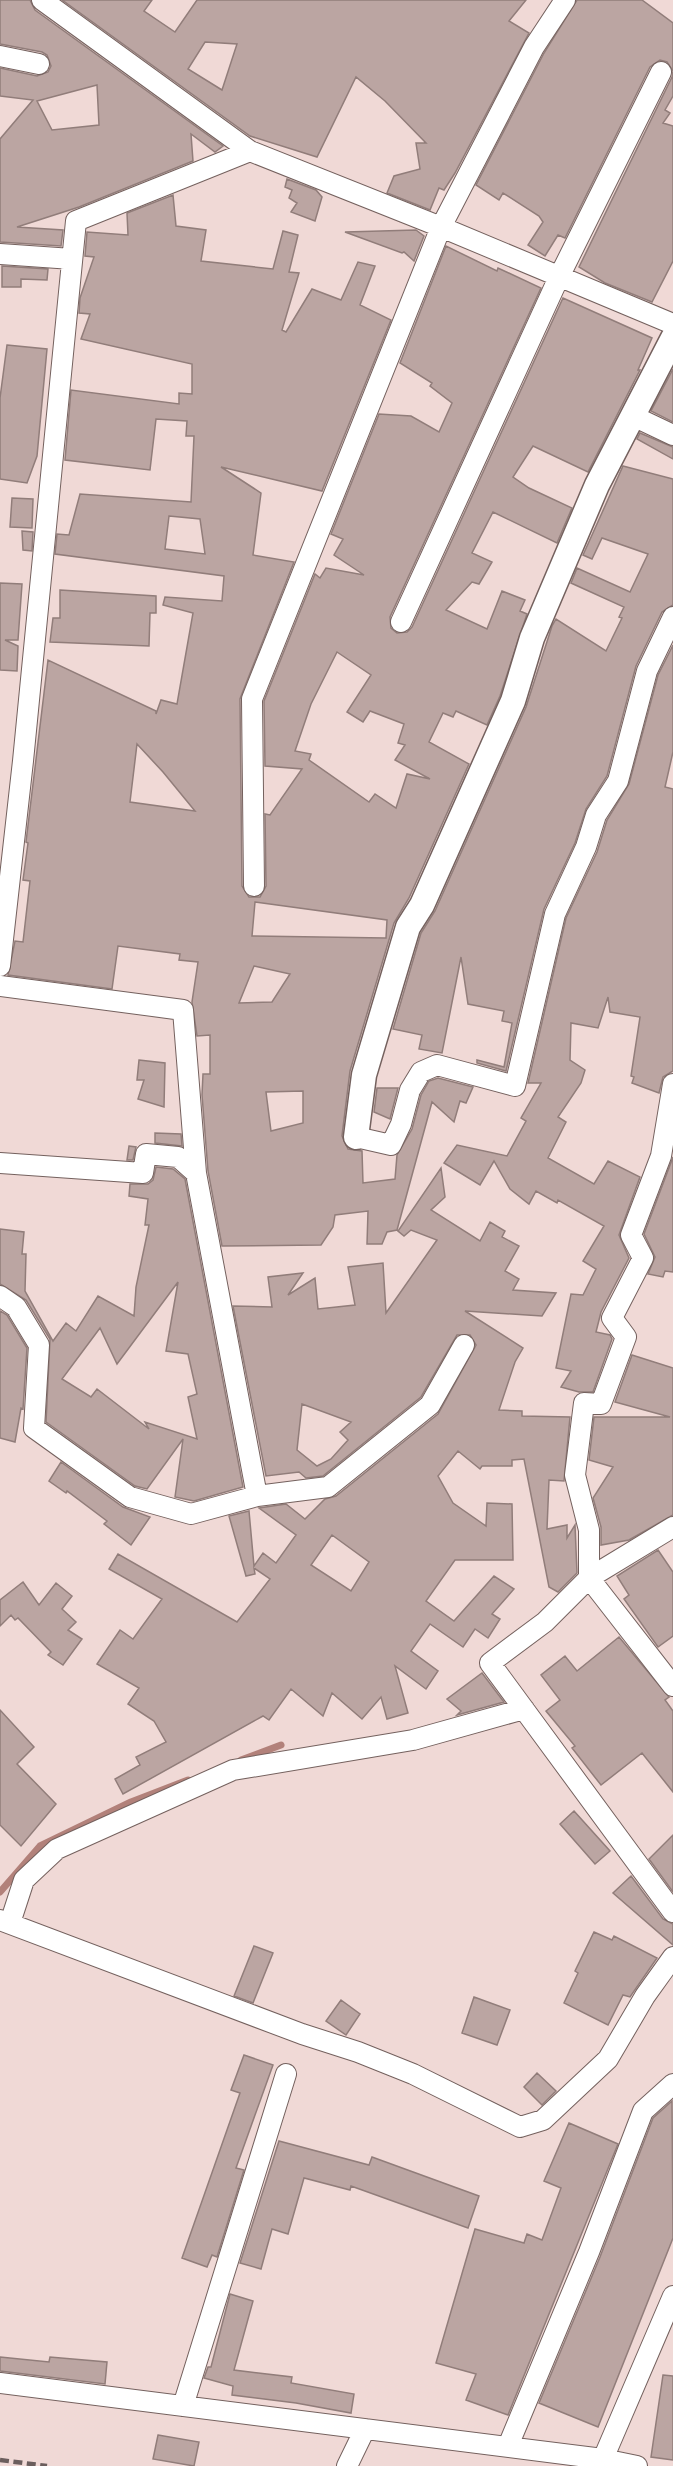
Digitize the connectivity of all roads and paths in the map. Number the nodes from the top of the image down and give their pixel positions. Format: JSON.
{"nodes":[{"id":1,"x":42,"y":0,"type":"edge"},
{"id":2,"x":565,"y":0,"type":"edge"},
{"id":3,"x":0,"y":56,"type":"edge"},
{"id":4,"x":39,"y":64,"type":"dead end"},
{"id":5,"x":662,"y":72,"type":"dead end"},
{"id":6,"x":249,"y":151,"type":"junction"},
{"id":7,"x":441,"y":227,"type":"junction"},
{"id":8,"x":0,"y":254,"type":"edge"},
{"id":9,"x":72,"y":259,"type":"junction"},
{"id":10,"x":559,"y":277,"type":"junction"},
{"id":11,"x":673,"y":324,"type":"edge"},
{"id":12,"x":673,"y":338,"type":"edge"},
{"id":13,"x":633,"y":416,"type":"junction"},
{"id":14,"x":673,"y":435,"type":"edge"},
{"id":15,"x":673,"y":617,"type":"edge"},
{"id":16,"x":401,"y":622,"type":"dead end"},
{"id":17,"x":254,"y":886,"type":"dead end"},
{"id":18,"x":3,"y":911,"type":"edge"},
{"id":19,"x":0,"y":966,"type":"edge"},
{"id":20,"x":0,"y":986,"type":"edge"},
{"id":21,"x":673,"y":1084,"type":"edge"},
{"id":22,"x":356,"y":1137,"type":"joint"},
{"id":23,"x":0,"y":1163,"type":"edge"},
{"id":24,"x":196,"y":1173,"type":"junction"},
{"id":25,"x":0,"y":1296,"type":"edge"},
{"id":26,"x":464,"y":1345,"type":"dead end"},
{"id":27,"x":257,"y":1496,"type":"junction"},
{"id":28,"x":673,"y":1527,"type":"edge"},
{"id":29,"x":590,"y":1578,"type":"junction"},
{"id":30,"x":673,"y":1686,"type":"edge"},
{"id":31,"x":524,"y":1709,"type":"junction"},
{"id":32,"x":673,"y":1912,"type":"edge"},
{"id":33,"x":5,"y":1921,"type":"edge"},
{"id":34,"x":673,"y":1957,"type":"edge"},
{"id":35,"x":286,"y":2074,"type":"dead end"},
{"id":36,"x":673,"y":2084,"type":"edge"},
{"id":37,"x":673,"y":2296,"type":"edge"},
{"id":38,"x":0,"y":2383,"type":"edge"},
{"id":39,"x":183,"y":2406,"type":"junction"},
{"id":40,"x":365,"y":2429,"type":"junction"},
{"id":41,"x":508,"y":2446,"type":"junction"},
{"id":42,"x":603,"y":2459,"type":"junction"},
{"id":43,"x":347,"y":2466,"type":"edge"},
{"id":44,"x":637,"y":2466,"type":"edge"}],
"edges":[{"from":1,"to":6,"type":"street"},
{"from":2,"to":7,"type":"street"},
{"from":3,"to":4,"type":"street"},
{"from":5,"to":10,"type":"street"},
{"from":6,"to":7,"type":"street"},
{"from":6,"to":9,"type":"street"},
{"from":7,"to":10,"type":"street"},
{"from":7,"to":17,"type":"street"},
{"from":8,"to":9,"type":"street"},
{"from":9,"to":18,"type":"street"},
{"from":10,"to":11,"type":"street"},
{"from":10,"to":16,"type":"street"},
{"from":12,"to":13,"type":"street"},
{"from":13,"to":14,"type":"street"},
{"from":13,"to":22,"type":"street"},
{"from":15,"to":22,"type":"street"},
{"from":18,"to":19,"type":"street"},
{"from":20,"to":24,"type":"street"},
{"from":21,"to":29,"type":"street"},
{"from":23,"to":24,"type":"street"},
{"from":24,"to":27,"type":"street"},
{"from":25,"to":27,"type":"street"},
{"from":26,"to":27,"type":"street"},
{"from":28,"to":29,"type":"street"},
{"from":29,"to":30,"type":"street"},
{"from":29,"to":31,"type":"street"},
{"from":31,"to":32,"type":"street"},
{"from":31,"to":33,"type":"street"},
{"from":33,"to":34,"type":"street"},
{"from":35,"to":39,"type":"street"},
{"from":36,"to":41,"type":"street"},
{"from":37,"to":42,"type":"street"},
{"from":38,"to":39,"type":"street"},
{"from":39,"to":40,"type":"street"},
{"from":40,"to":41,"type":"street"},
{"from":40,"to":43,"type":"street"},
{"from":41,"to":42,"type":"street"},
{"from":42,"to":44,"type":"street"}]}
